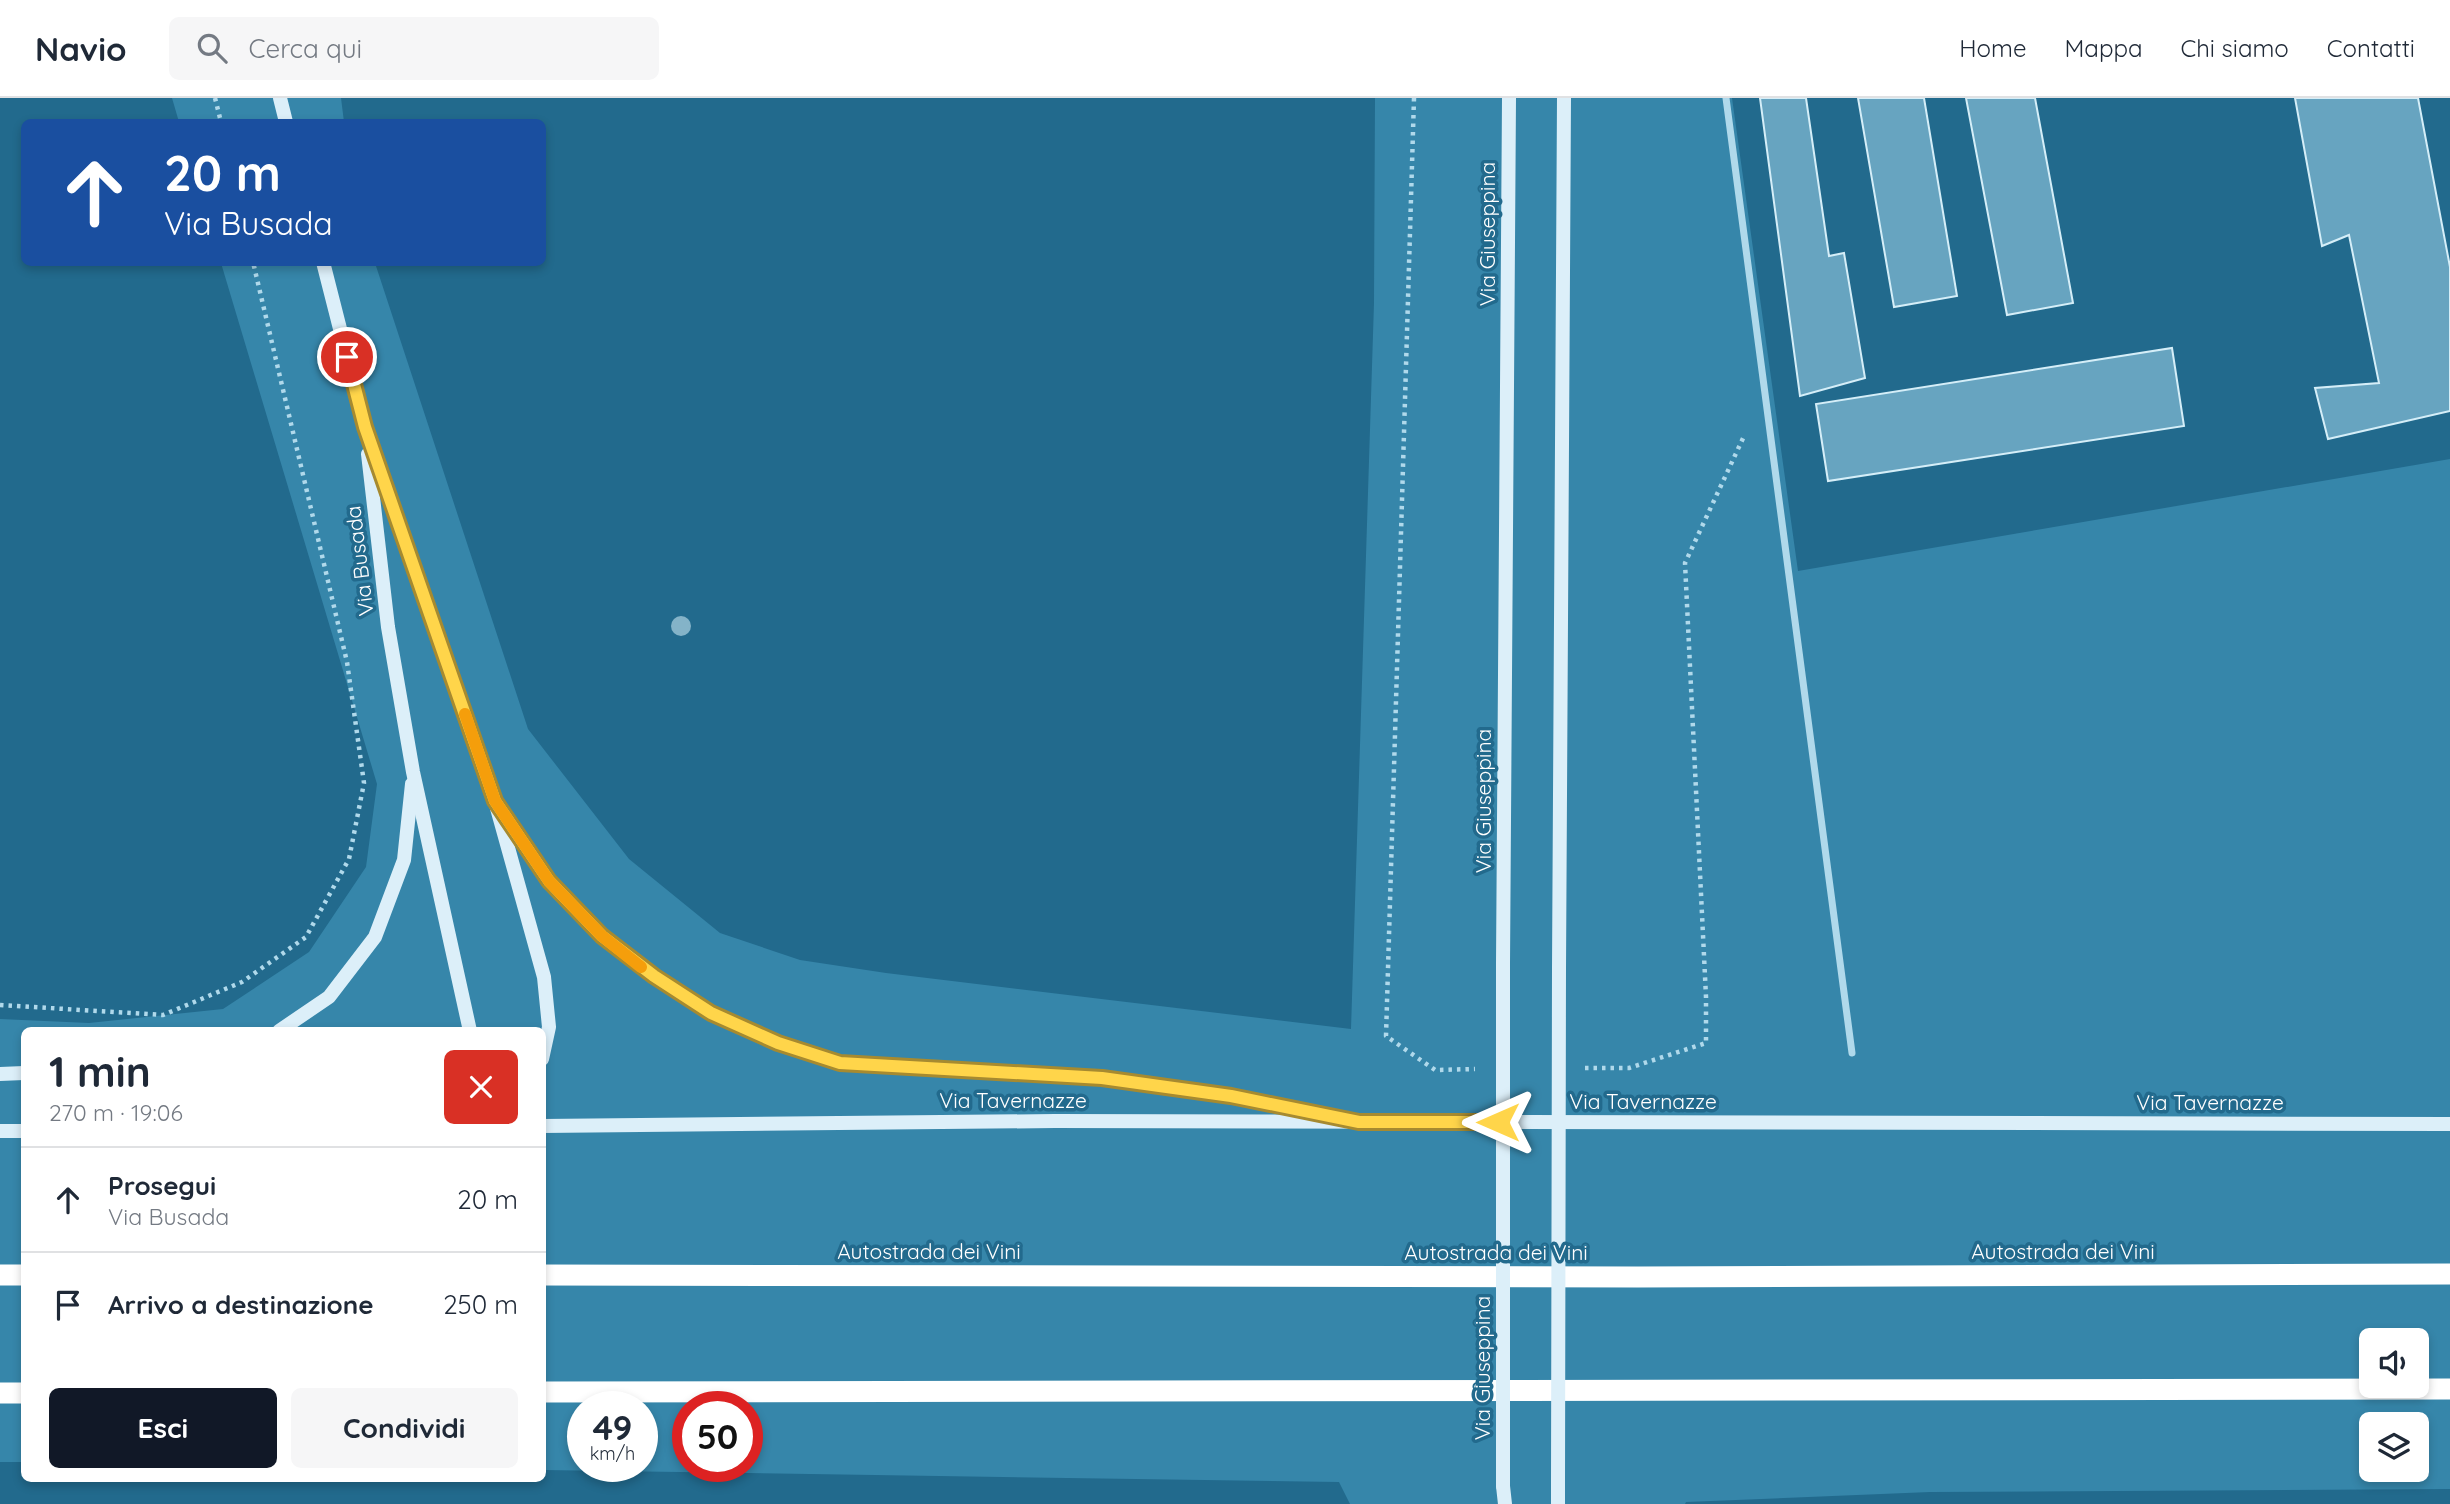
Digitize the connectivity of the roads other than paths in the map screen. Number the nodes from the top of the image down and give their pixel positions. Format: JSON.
{"nodes":[{"id":1,"x":280,"y":98,"type":"edge"},
{"id":2,"x":1509,"y":98,"type":"edge"},
{"id":3,"x":1564,"y":98,"type":"edge"},
{"id":4,"x":1726,"y":98,"type":"edge"},
{"id":5,"x":285,"y":119,"type":"edge"},
{"id":6,"x":324,"y":266,"type":"edge"},
{"id":7,"x":365,"y":427,"type":"junction"},
{"id":8,"x":413,"y":772,"type":"junction"},
{"id":9,"x":495,"y":801,"type":"junction"},
{"id":10,"x":285,"y":1027,"type":"edge"},
{"id":11,"x":469,"y":1027,"type":"edge"},
{"id":12,"x":546,"y":1041,"type":"edge"},
{"id":13,"x":1852,"y":1054,"type":"dead end"},
{"id":14,"x":21,"y":1073,"type":"edge"},
{"id":15,"x":0,"y":1074,"type":"edge"},
{"id":16,"x":1359,"y":1122,"type":"junction"},
{"id":17,"x":2450,"y":1124,"type":"edge"},
{"id":18,"x":546,"y":1126,"type":"edge"},
{"id":19,"x":0,"y":1130,"type":"edge"},
{"id":20,"x":21,"y":1131,"type":"edge"},
{"id":21,"x":2450,"y":1274,"type":"edge"},
{"id":22,"x":0,"y":1275,"type":"edge"},
{"id":23,"x":21,"y":1275,"type":"edge"},
{"id":24,"x":546,"y":1275,"type":"edge"},
{"id":25,"x":2450,"y":1389,"type":"edge"},
{"id":26,"x":546,"y":1392,"type":"edge"},
{"id":27,"x":0,"y":1393,"type":"edge"},
{"id":28,"x":21,"y":1393,"type":"edge"},
{"id":29,"x":1505,"y":1504,"type":"edge"},
{"id":30,"x":1558,"y":1504,"type":"edge"}],
"edges":[{"from":1,"to":5,"type":"main road"},
{"from":2,"to":29,"type":"main road","name":"Via Giuseppina","bridge":true},
{"from":3,"to":30,"type":"main road","bridge":true},
{"from":4,"to":13,"type":"street"},
{"from":6,"to":7,"type":"main road","name":"Via Busada"},
{"from":7,"to":8,"type":"main road","name":"Via Busada"},
{"from":7,"to":9,"type":"main road","name":"Via Busada"},
{"from":8,"to":10,"type":"main road","name":"Via Busada"},
{"from":8,"to":11,"type":"main road","name":"Via Busada"},
{"from":9,"to":12,"type":"main road","name":"Via Busada"},
{"from":9,"to":16,"type":"main road","name":"Via Busada"},
{"from":14,"to":15,"type":"main road"},
{"from":16,"to":17,"type":"main road","name":"Via Tavernazze"},
{"from":16,"to":18,"type":"main road","name":"Via Tavernazze"},
{"from":19,"to":20,"type":"main road"},
{"from":21,"to":24,"type":"highway","name":"Autostrada dei Vini"},
{"from":22,"to":23,"type":"highway"},
{"from":25,"to":26,"type":"highway"},
{"from":27,"to":28,"type":"highway"}]}
